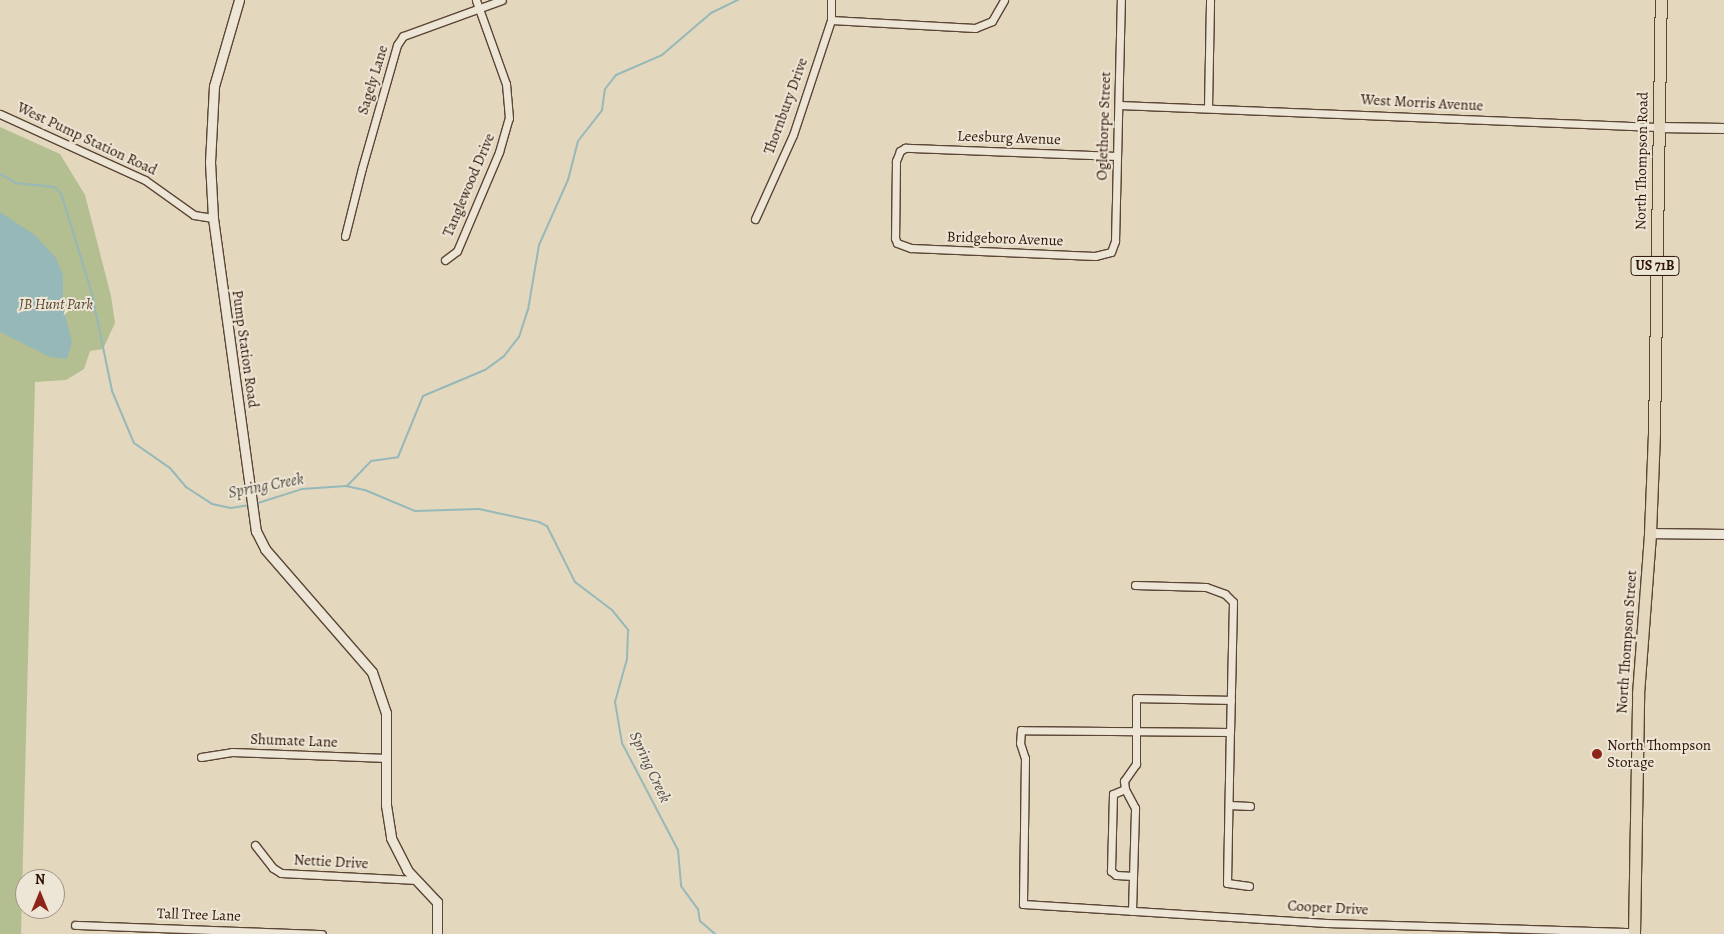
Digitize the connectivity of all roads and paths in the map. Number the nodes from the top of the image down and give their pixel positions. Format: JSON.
{"nodes":[{"id":1,"x":239,"y":0,"type":"edge"},
{"id":2,"x":476,"y":0,"type":"edge"},
{"id":3,"x":502,"y":0,"type":"edge"},
{"id":4,"x":831,"y":0,"type":"edge"},
{"id":5,"x":1004,"y":0,"type":"edge"},
{"id":6,"x":1121,"y":0,"type":"edge"},
{"id":7,"x":1210,"y":0,"type":"edge"},
{"id":8,"x":1661,"y":0,"type":"edge"},
{"id":9,"x":479,"y":8,"type":"junction"},
{"id":10,"x":831,"y":20,"type":"junction"},
{"id":11,"x":1119,"y":105,"type":"junction"},
{"id":12,"x":1208,"y":107,"type":"junction"},
{"id":13,"x":0,"y":114,"type":"edge"},
{"id":14,"x":1658,"y":127,"type":"junction"},
{"id":15,"x":1724,"y":128,"type":"edge"},
{"id":16,"x":1117,"y":156,"type":"junction"},
{"id":17,"x":213,"y":218,"type":"junction"},
{"id":18,"x":755,"y":219,"type":"dead end"},
{"id":19,"x":345,"y":236,"type":"dead end"},
{"id":20,"x":897,"y":243,"type":"joint"},
{"id":21,"x":1111,"y":252,"type":"joint"},
{"id":22,"x":445,"y":260,"type":"dead end"},
{"id":23,"x":1650,"y":532,"type":"junction"},
{"id":24,"x":1724,"y":534,"type":"edge"},
{"id":25,"x":1135,"y":585,"type":"dead end"},
{"id":26,"x":1231,"y":700,"type":"junction"},
{"id":27,"x":1136,"y":731,"type":"junction"},
{"id":28,"x":1230,"y":732,"type":"junction"},
{"id":29,"x":201,"y":757,"type":"dead end"},
{"id":30,"x":387,"y":758,"type":"junction"},
{"id":31,"x":1124,"y":789,"type":"junction"},
{"id":32,"x":1229,"y":805,"type":"junction"},
{"id":33,"x":1250,"y":806,"type":"dead end"},
{"id":34,"x":255,"y":846,"type":"dead end"},
{"id":35,"x":1133,"y":876,"type":"junction"},
{"id":36,"x":418,"y":880,"type":"junction"},
{"id":37,"x":1248,"y":886,"type":"dead end"},
{"id":38,"x":1132,"y":911,"type":"junction"},
{"id":39,"x":75,"y":925,"type":"dead end"},
{"id":40,"x":1634,"y":933,"type":"edge"},
{"id":41,"x":322,"y":934,"type":"edge"},
{"id":42,"x":437,"y":934,"type":"edge"}],
"edges":[{"from":1,"to":17,"type":"street","name":"Pump Station Road"},
{"from":2,"to":9,"type":"street","name":"Tanglewood Drive"},
{"from":3,"to":9,"type":"street","name":"Sagely Lane"},
{"from":4,"to":10,"type":"street","name":"Thornbury Drive"},
{"from":5,"to":10,"type":"street"},
{"from":6,"to":11,"type":"street","name":"Oglethorpe Street"},
{"from":7,"to":12,"type":"street"},
{"from":8,"to":14,"type":"main road","name":"North Thompson Road","number":"US 71B"},
{"from":9,"to":19,"type":"street","name":"Sagely Lane"},
{"from":9,"to":22,"type":"street","name":"Tanglewood Drive"},
{"from":10,"to":18,"type":"street","name":"Thornbury Drive"},
{"from":11,"to":12,"type":"street","name":"West Morris Avenue"},
{"from":11,"to":16,"type":"street","name":"Oglethorpe Street"},
{"from":12,"to":14,"type":"street","name":"West Morris Avenue"},
{"from":13,"to":17,"type":"street","name":"West Pump Station Road"},
{"from":14,"to":15,"type":"street","name":"West Morris Avenue"},
{"from":14,"to":23,"type":"main road","name":"North Thompson Road","number":"US 71B"},
{"from":16,"to":20,"type":"street","name":"Leesburg Avenue"},
{"from":16,"to":21,"type":"street","name":"Oglethorpe Street"},
{"from":17,"to":30,"type":"street","name":"Pump Station Road"},
{"from":20,"to":21,"type":"street","name":"Bridgeboro Avenue"},
{"from":23,"to":24,"type":"street"},
{"from":23,"to":40,"type":"main road","name":"North Thompson Street","number":"US 71B"},
{"from":25,"to":26,"type":"street"},
{"from":26,"to":27,"type":"street"},
{"from":26,"to":28,"type":"street"},
{"from":27,"to":28,"type":"street"},
{"from":27,"to":31,"type":"street"},
{"from":27,"to":38,"type":"street","name":"Cooper Drive"},
{"from":28,"to":32,"type":"street"},
{"from":29,"to":30,"type":"street","name":"Shumate Lane"},
{"from":30,"to":36,"type":"street","name":"Pump Station Road"},
{"from":31,"to":35,"type":"street"},
{"from":31,"to":35,"type":"street"},
{"from":32,"to":33,"type":"street"},
{"from":32,"to":37,"type":"street"},
{"from":34,"to":36,"type":"street","name":"Nettie Drive"},
{"from":35,"to":38,"type":"street"},
{"from":36,"to":42,"type":"street","name":"Pump Station Road"},
{"from":38,"to":40,"type":"street","name":"Cooper Drive"},
{"from":39,"to":41,"type":"street","name":"Tall Tree Lane"}]}
